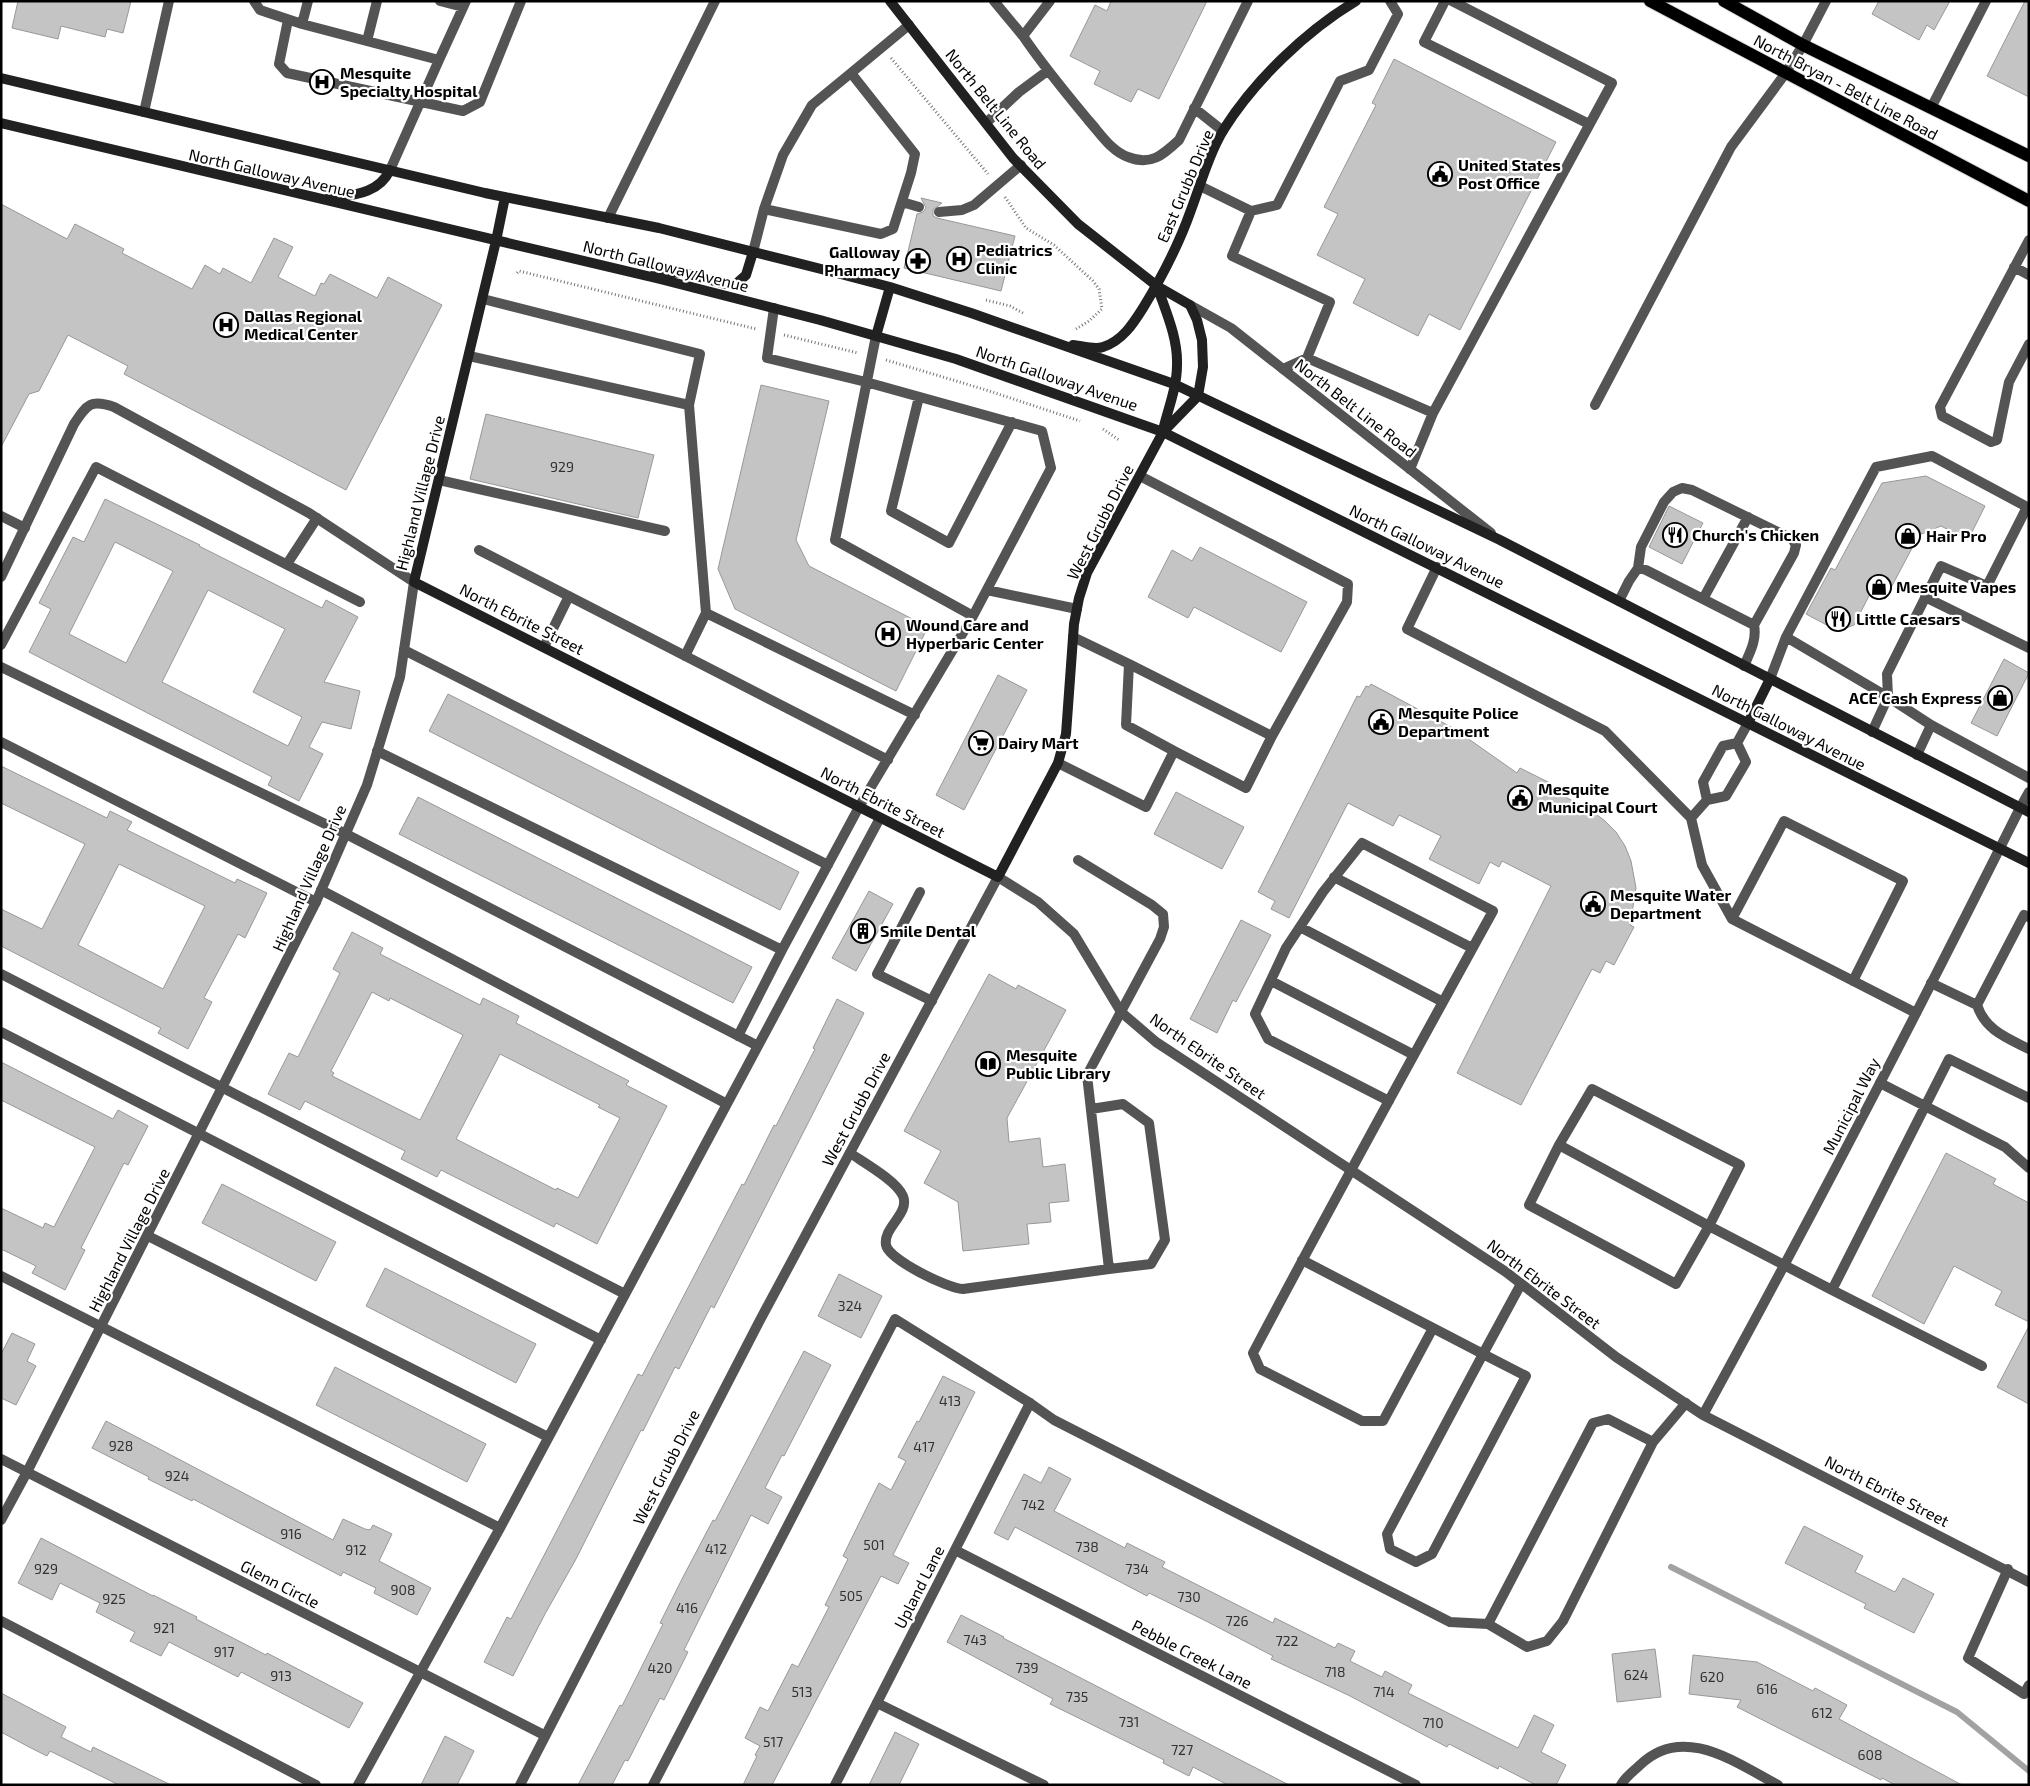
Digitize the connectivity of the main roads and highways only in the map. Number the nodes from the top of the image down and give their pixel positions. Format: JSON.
{"nodes":[{"id":1,"x":890,"y":1,"type":"edge"},
{"id":2,"x":1356,"y":1,"type":"edge"},
{"id":3,"x":1650,"y":1,"type":"edge"},
{"id":4,"x":1724,"y":1,"type":"edge"},
{"id":5,"x":1,"y":78,"type":"edge"},
{"id":6,"x":1,"y":123,"type":"edge"},
{"id":7,"x":2029,"y":156,"type":"edge"},
{"id":8,"x":390,"y":170,"type":"junction"},
{"id":9,"x":505,"y":197,"type":"junction"},
{"id":10,"x":322,"y":200,"type":"junction"},
{"id":11,"x":2029,"y":201,"type":"edge"},
{"id":12,"x":496,"y":241,"type":"junction"},
{"id":13,"x":753,"y":252,"type":"junction"},
{"id":14,"x":647,"y":276,"type":"junction"},
{"id":15,"x":1157,"y":286,"type":"junction"},
{"id":16,"x":890,"y":287,"type":"junction"},
{"id":17,"x":876,"y":336,"type":"junction"},
{"id":18,"x":1057,"y":344,"type":"junction"},
{"id":19,"x":1174,"y":384,"type":"junction"},
{"id":20,"x":1198,"y":396,"type":"junction"},
{"id":21,"x":1163,"y":432,"type":"junction"},
{"id":22,"x":414,"y":582,"type":"joint"},
{"id":23,"x":1770,"y":679,"type":"junction"},
{"id":24,"x":1748,"y":723,"type":"junction"},
{"id":25,"x":2024,"y":810,"type":"edge"},
{"id":26,"x":2029,"y":863,"type":"edge"},
{"id":27,"x":998,"y":878,"type":"joint"}],
"edges":[{"from":1,"to":15,"type":"main road","name":"North Belt Line Road"},
{"from":2,"to":15,"type":"main road","name":"East Grubb Drive"},
{"from":3,"to":11,"type":"main road","name":"North Bryan - Belt Line Road"},
{"from":4,"to":7,"type":"main road","name":"North Bryan - Belt Line Road"},
{"from":5,"to":8,"type":"main road","name":"North Galloway Avenue"},
{"from":6,"to":10,"type":"main road","name":"North Galloway Avenue"},
{"from":8,"to":9,"type":"main road","name":"North Galloway Avenue"},
{"from":8,"to":10,"type":"main road"},
{"from":9,"to":12,"type":"main road","name":"Highland Village Drive"},
{"from":9,"to":13,"type":"main road","name":"North Galloway Avenue"},
{"from":10,"to":12,"type":"main road","name":"North Galloway Avenue"},
{"from":12,"to":14,"type":"main road","name":"North Galloway Avenue"},
{"from":12,"to":22,"type":"main road","name":"Highland Village Drive"},
{"from":13,"to":14,"type":"main road"},
{"from":13,"to":16,"type":"main road","name":"North Galloway Avenue"},
{"from":14,"to":17,"type":"main road","name":"North Galloway Avenue"},
{"from":15,"to":18,"type":"main road","name":"East Grubb Drive"},
{"from":15,"to":19,"type":"main road","name":"West Grubb Drive"},
{"from":15,"to":20,"type":"main road"},
{"from":16,"to":17,"type":"main road"},
{"from":16,"to":18,"type":"main road","name":"North Galloway Avenue"},
{"from":17,"to":21,"type":"main road","name":"North Galloway Avenue"},
{"from":18,"to":19,"type":"main road","name":"North Galloway Avenue"},
{"from":19,"to":20,"type":"main road","name":"North Galloway Avenue"},
{"from":19,"to":21,"type":"main road","name":"West Grubb Drive"},
{"from":20,"to":21,"type":"main road","name":"West Grubb Drive"},
{"from":20,"to":23,"type":"main road","name":"North Galloway Avenue"},
{"from":21,"to":24,"type":"main road","name":"North Galloway Avenue"},
{"from":21,"to":27,"type":"main road","name":"West Grubb Drive"},
{"from":22,"to":27,"type":"main road","name":"North Ebrite Street"},
{"from":23,"to":24,"type":"main road"},
{"from":23,"to":25,"type":"main road","name":"North Galloway Avenue"},
{"from":24,"to":26,"type":"main road","name":"North Galloway Avenue"}]}
